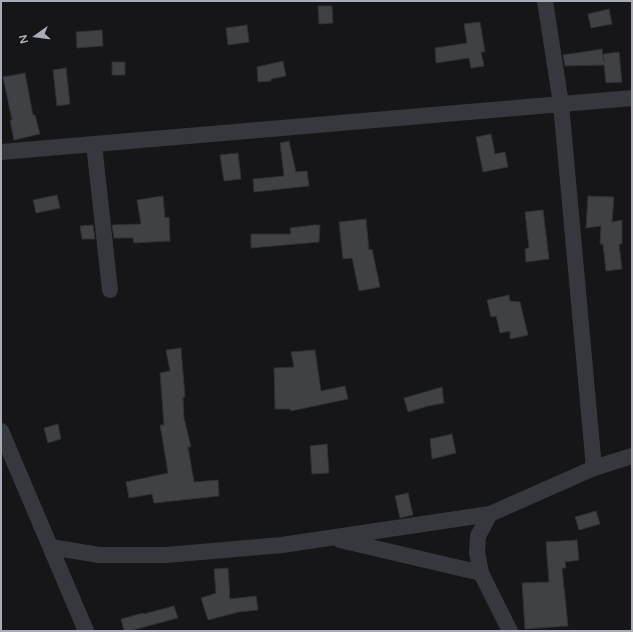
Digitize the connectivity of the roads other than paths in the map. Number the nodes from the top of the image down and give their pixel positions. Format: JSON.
{"nodes":[{"id":1,"x":545,"y":1,"type":"edge"},
{"id":2,"x":632,"y":98,"type":"edge"},
{"id":3,"x":561,"y":104,"type":"junction"},
{"id":4,"x":94,"y":144,"type":"junction"},
{"id":5,"x":1,"y":152,"type":"edge"},
{"id":6,"x":110,"y":290,"type":"dead end"},
{"id":7,"x":1,"y":431,"type":"edge"},
{"id":8,"x":632,"y":456,"type":"edge"},
{"id":9,"x":594,"y":468,"type":"junction"},
{"id":10,"x":490,"y":514,"type":"junction"},
{"id":11,"x":331,"y":538,"type":"junction"},
{"id":12,"x":51,"y":547,"type":"junction"},
{"id":13,"x":481,"y":573,"type":"junction"},
{"id":14,"x":86,"y":631,"type":"edge"},
{"id":15,"x":510,"y":631,"type":"edge"}],
"edges":[{"from":1,"to":3,"type":"street"},
{"from":2,"to":3,"type":"street"},
{"from":3,"to":4,"type":"street"},
{"from":3,"to":9,"type":"street"},
{"from":4,"to":5,"type":"street"},
{"from":4,"to":6,"type":"street"},
{"from":7,"to":12,"type":"street"},
{"from":8,"to":9,"type":"street"},
{"from":9,"to":10,"type":"street"},
{"from":10,"to":11,"type":"street"},
{"from":10,"to":13,"type":"street"},
{"from":11,"to":12,"type":"street"},
{"from":11,"to":13,"type":"street"},
{"from":12,"to":14,"type":"street"},
{"from":13,"to":15,"type":"street"}]}
